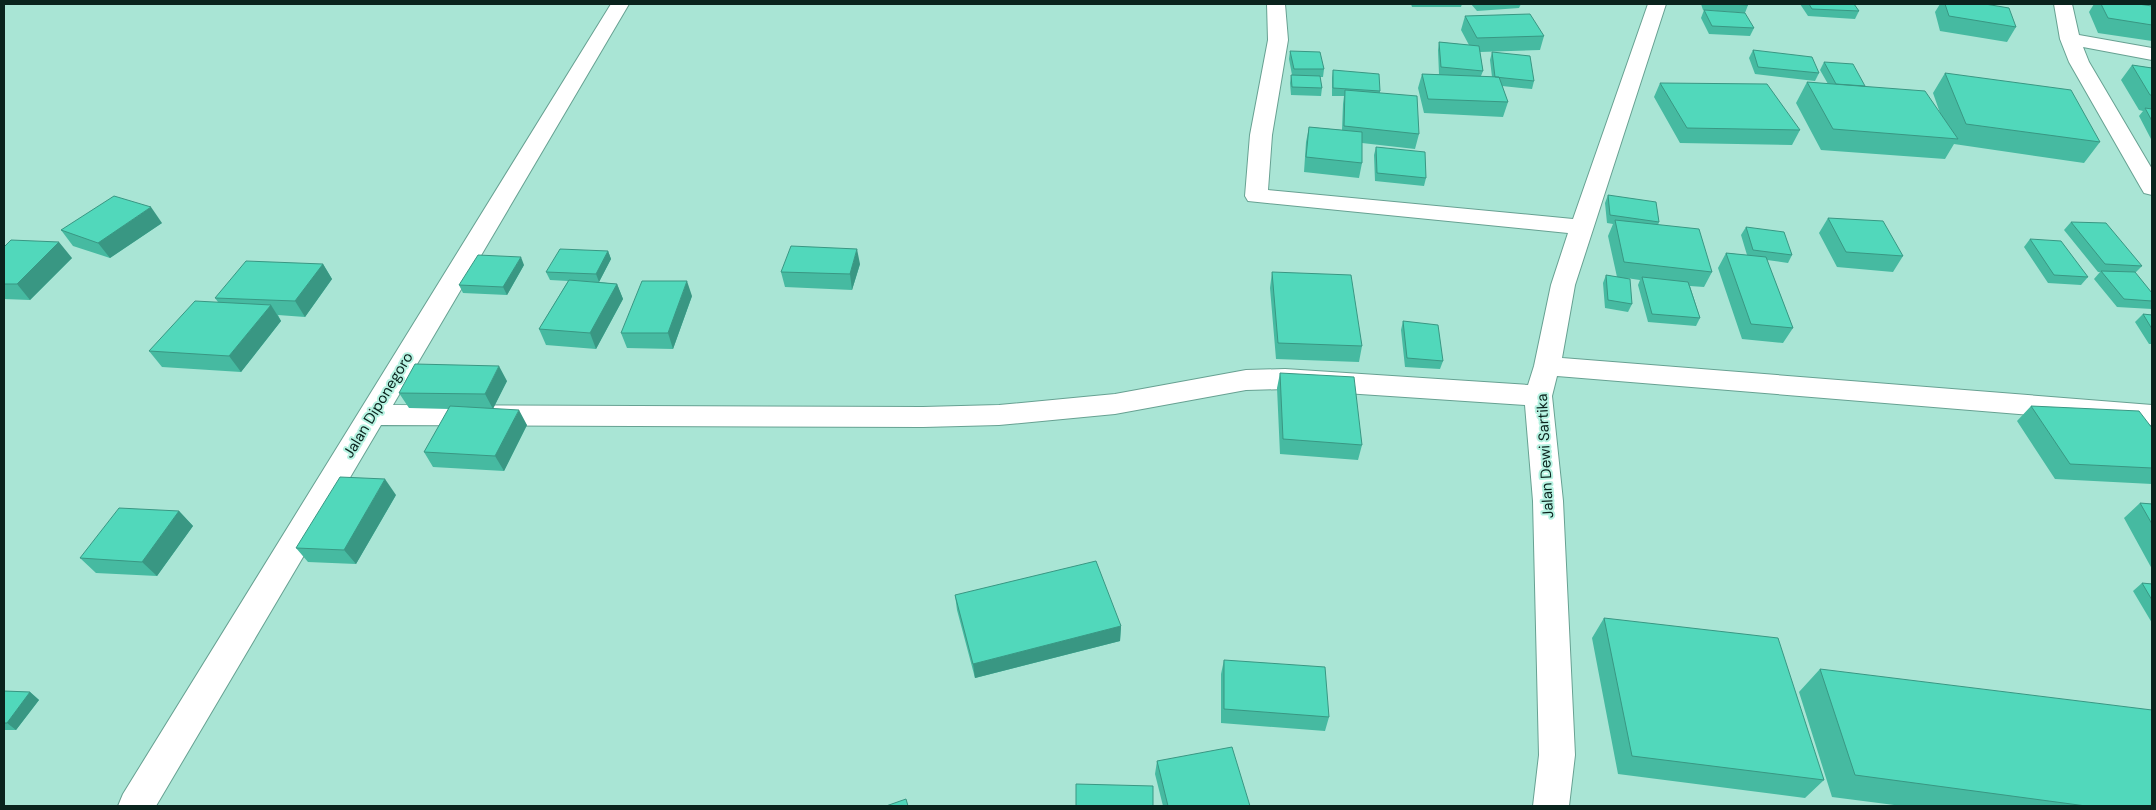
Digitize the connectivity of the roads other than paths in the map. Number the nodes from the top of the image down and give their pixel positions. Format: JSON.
{"nodes":[{"id":1,"x":620,"y":4,"type":"edge"},
{"id":2,"x":1276,"y":4,"type":"edge"},
{"id":3,"x":1657,"y":4,"type":"edge"},
{"id":4,"x":2064,"y":4,"type":"edge"},
{"id":5,"x":2070,"y":39,"type":"junction"},
{"id":6,"x":2152,"y":54,"type":"edge"},
{"id":7,"x":2152,"y":188,"type":"edge"},
{"id":8,"x":1581,"y":227,"type":"junction"},
{"id":9,"x":1547,"y":366,"type":"junction"},
{"id":10,"x":1538,"y":396,"type":"junction"},
{"id":11,"x":373,"y":415,"type":"junction"},
{"id":12,"x":2152,"y":415,"type":"edge"},
{"id":13,"x":136,"y":806,"type":"edge"},
{"id":14,"x":1550,"y":806,"type":"edge"}],
"edges":[{"from":1,"to":11,"type":"street","name":"Jalan Diponegoro"},
{"from":2,"to":8,"type":"street"},
{"from":3,"to":8,"type":"street","name":"Jalan Dewi Sartika"},
{"from":4,"to":5,"type":"street"},
{"from":5,"to":6,"type":"street"},
{"from":5,"to":7,"type":"street"},
{"from":8,"to":9,"type":"street","name":"Jalan Dewi Sartika"},
{"from":9,"to":10,"type":"street","name":"Jalan Dewi Sartika"},
{"from":9,"to":12,"type":"street"},
{"from":10,"to":11,"type":"street"},
{"from":10,"to":14,"type":"street","name":"Jalan Dewi Sartika"},
{"from":11,"to":13,"type":"street","name":"Jalan Diponegoro"}]}
